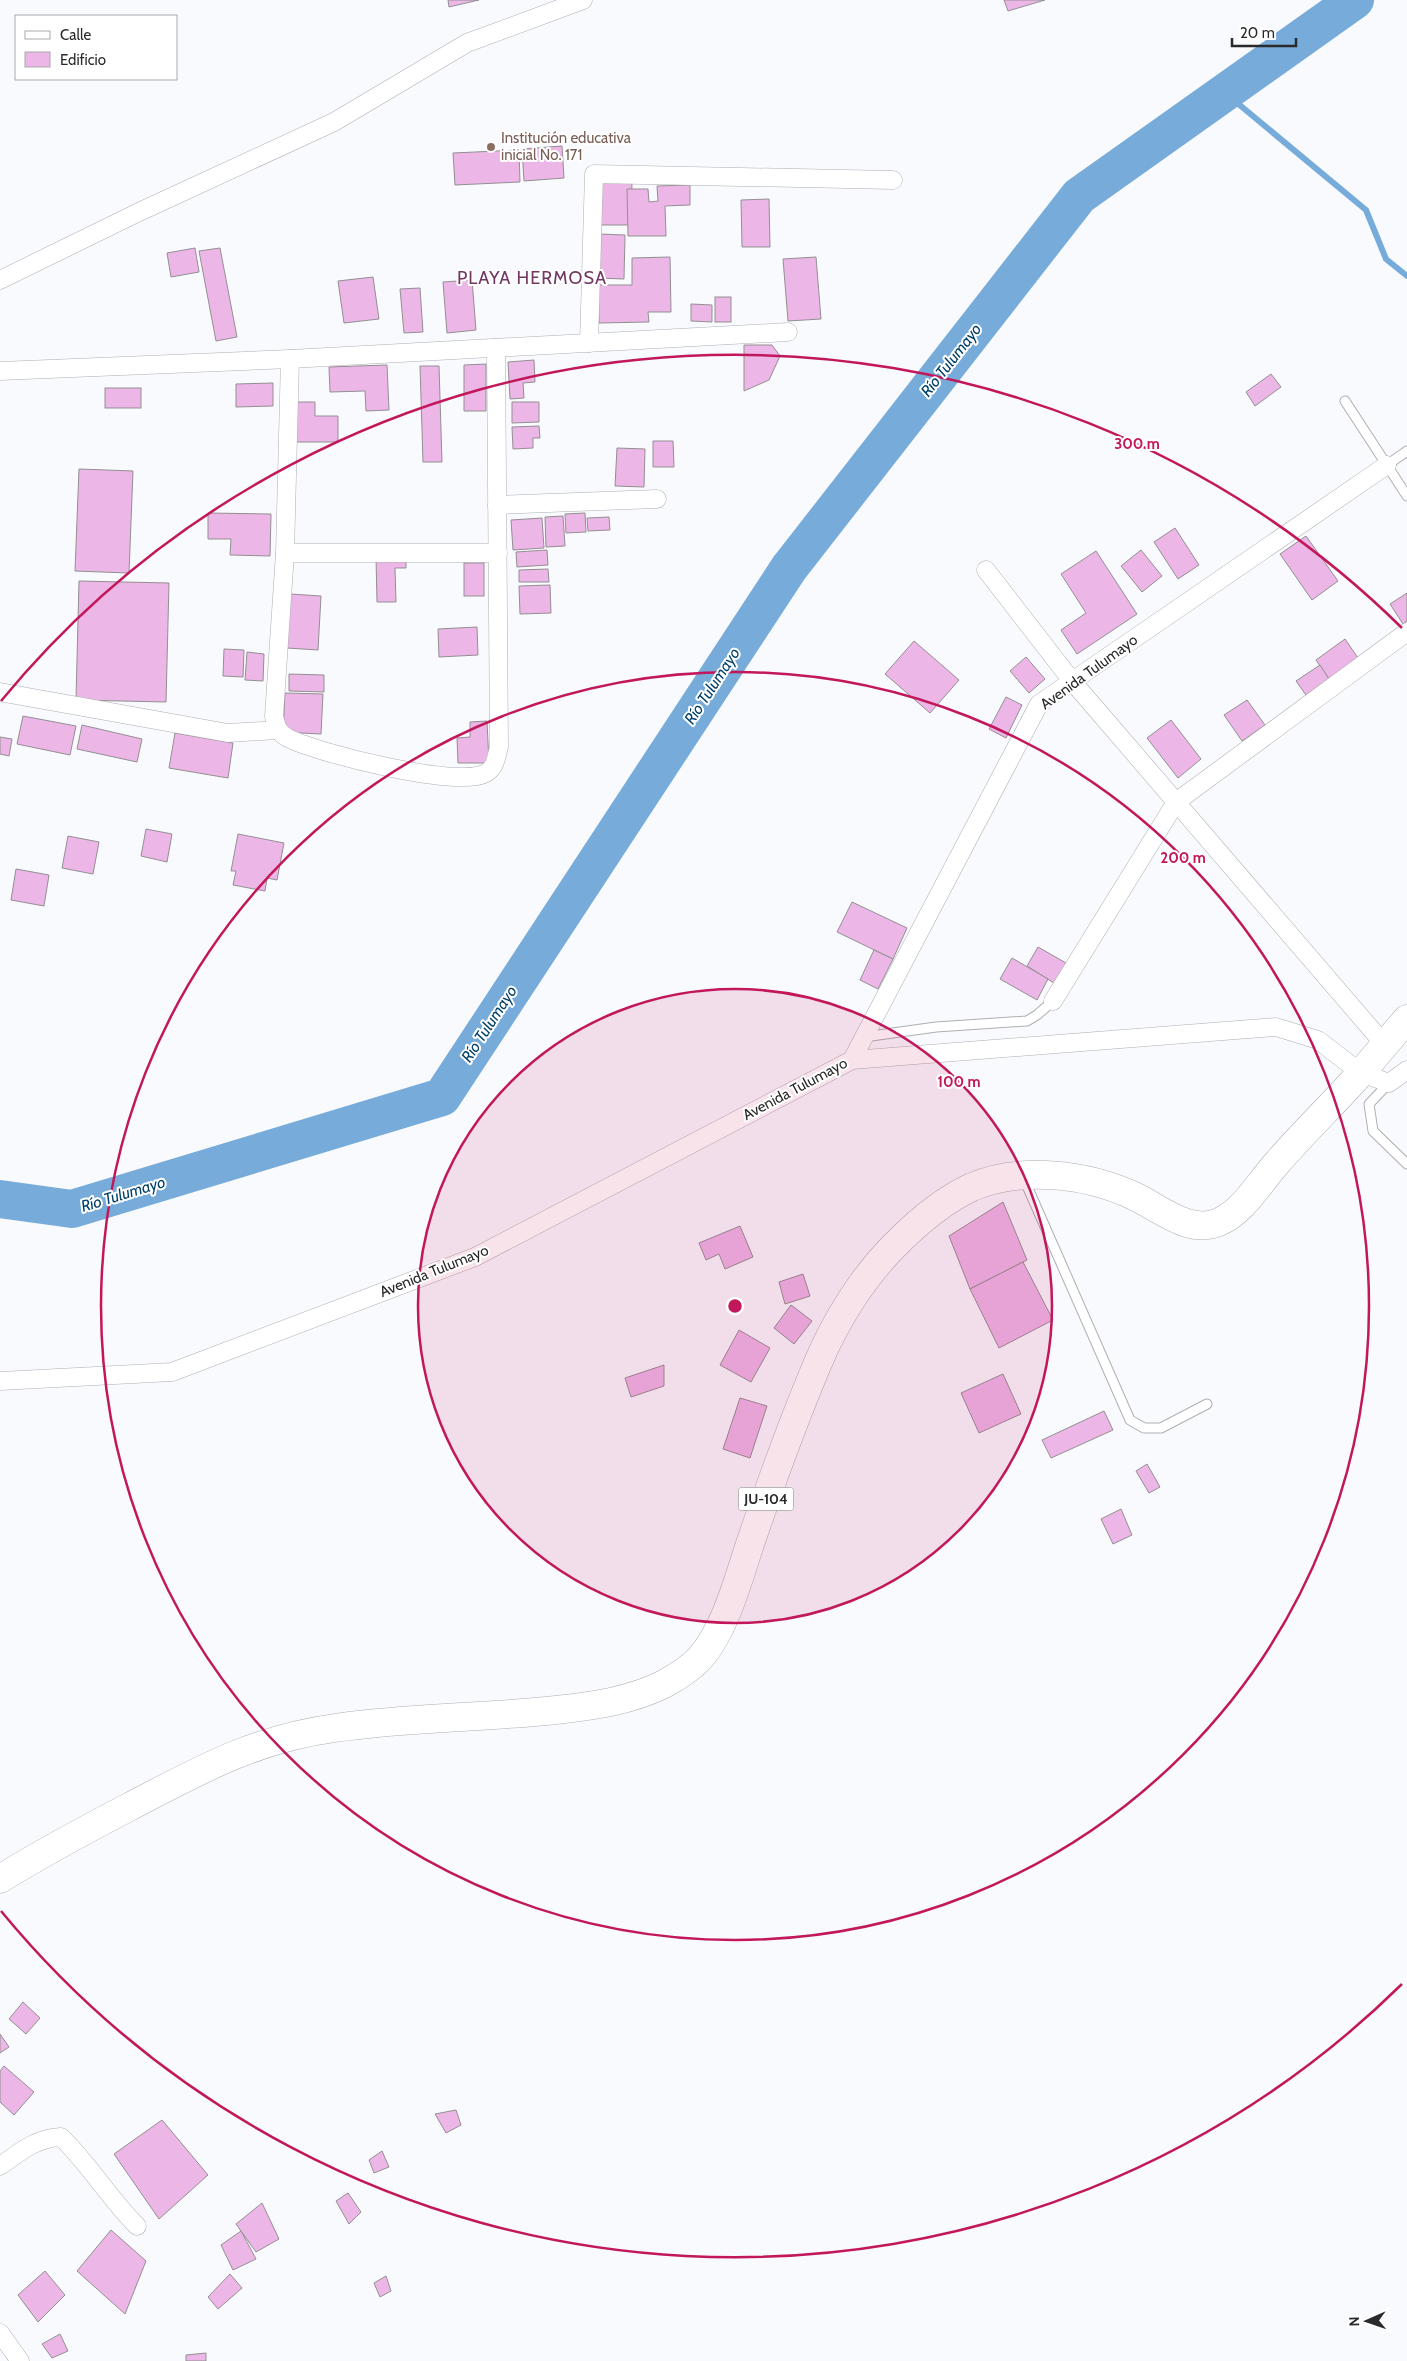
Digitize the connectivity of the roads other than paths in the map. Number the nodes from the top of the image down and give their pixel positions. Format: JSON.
{"nodes":[{"id":1,"x":583,"y":0,"type":"edge"},
{"id":2,"x":894,"y":180,"type":"dead end"},
{"id":3,"x":0,"y":280,"type":"edge"},
{"id":4,"x":788,"y":332,"type":"dead end"},
{"id":5,"x":589,"y":343,"type":"junction"},
{"id":6,"x":496,"y":348,"type":"junction"},
{"id":7,"x":290,"y":359,"type":"junction"},
{"id":8,"x":0,"y":371,"type":"edge"},
{"id":9,"x":1345,"y":401,"type":"dead end"},
{"id":10,"x":1407,"y":451,"type":"edge"},
{"id":11,"x":1387,"y":465,"type":"junction"},
{"id":12,"x":1407,"y":496,"type":"edge"},
{"id":13,"x":657,"y":499,"type":"dead end"},
{"id":14,"x":498,"y":506,"type":"junction"},
{"id":15,"x":285,"y":553,"type":"junction"},
{"id":16,"x":498,"y":553,"type":"junction"},
{"id":17,"x":986,"y":570,"type":"dead end"},
{"id":18,"x":1407,"y":632,"type":"edge"},
{"id":19,"x":1072,"y":681,"type":"junction"},
{"id":20,"x":0,"y":692,"type":"edge"},
{"id":21,"x":277,"y":730,"type":"junction"},
{"id":22,"x":1176,"y":802,"type":"junction"},
{"id":23,"x":1053,"y":1001,"type":"joint"},
{"id":24,"x":1407,"y":1019,"type":"edge"},
{"id":25,"x":864,"y":1037,"type":"junction"},
{"id":26,"x":1384,"y":1044,"type":"junction"},
{"id":27,"x":852,"y":1060,"type":"junction"},
{"id":28,"x":1407,"y":1070,"type":"edge"},
{"id":29,"x":1361,"y":1073,"type":"junction"},
{"id":30,"x":1389,"y":1083,"type":"junction"},
{"id":31,"x":1407,"y":1164,"type":"edge"},
{"id":32,"x":1023,"y":1176,"type":"junction"},
{"id":33,"x":0,"y":1381,"type":"edge"},
{"id":34,"x":1208,"y":1404,"type":"dead end"},
{"id":35,"x":0,"y":1879,"type":"edge"},
{"id":36,"x":0,"y":2166,"type":"edge"},
{"id":37,"x":136,"y":2226,"type":"dead end"},
{"id":38,"x":0,"y":2333,"type":"edge"},
{"id":39,"x":20,"y":2361,"type":"edge"}],
"edges":[{"from":1,"to":3,"type":"street"},
{"from":2,"to":5,"type":"street"},
{"from":4,"to":5,"type":"street"},
{"from":5,"to":6,"type":"street"},
{"from":6,"to":7,"type":"street"},
{"from":6,"to":14,"type":"street"},
{"from":7,"to":8,"type":"street"},
{"from":7,"to":15,"type":"street"},
{"from":9,"to":11,"type":"lane"},
{"from":10,"to":11,"type":"lane"},
{"from":11,"to":12,"type":"lane"},
{"from":11,"to":19,"type":"street","name":"Avenida Tulumayo"},
{"from":13,"to":14,"type":"street"},
{"from":14,"to":16,"type":"street"},
{"from":15,"to":16,"type":"street"},
{"from":15,"to":21,"type":"street"},
{"from":16,"to":21,"type":"street"},
{"from":17,"to":19,"type":"street"},
{"from":18,"to":22,"type":"street"},
{"from":19,"to":22,"type":"street"},
{"from":19,"to":25,"type":"street","name":"Avenida Tulumayo"},
{"from":20,"to":21,"type":"street"},
{"from":22,"to":23,"type":"street"},
{"from":22,"to":26,"type":"street"},
{"from":23,"to":25,"type":"lane"},
{"from":24,"to":26,"type":"main road","number":"JU-104"},
{"from":25,"to":27,"type":"street","name":"Avenida Tulumayo"},
{"from":26,"to":29,"type":"main road","number":"JU-104"},
{"from":27,"to":29,"type":"street"},
{"from":27,"to":33,"type":"street","name":"Avenida Tulumayo"},
{"from":28,"to":30,"type":"street"},
{"from":29,"to":30,"type":"street"},
{"from":29,"to":32,"type":"main road","number":"JU-104"},
{"from":30,"to":31,"type":"lane"},
{"from":32,"to":34,"type":"lane"},
{"from":32,"to":35,"type":"main road","number":"JU-104"},
{"from":36,"to":37,"type":"street"},
{"from":38,"to":39,"type":"street"}]}
